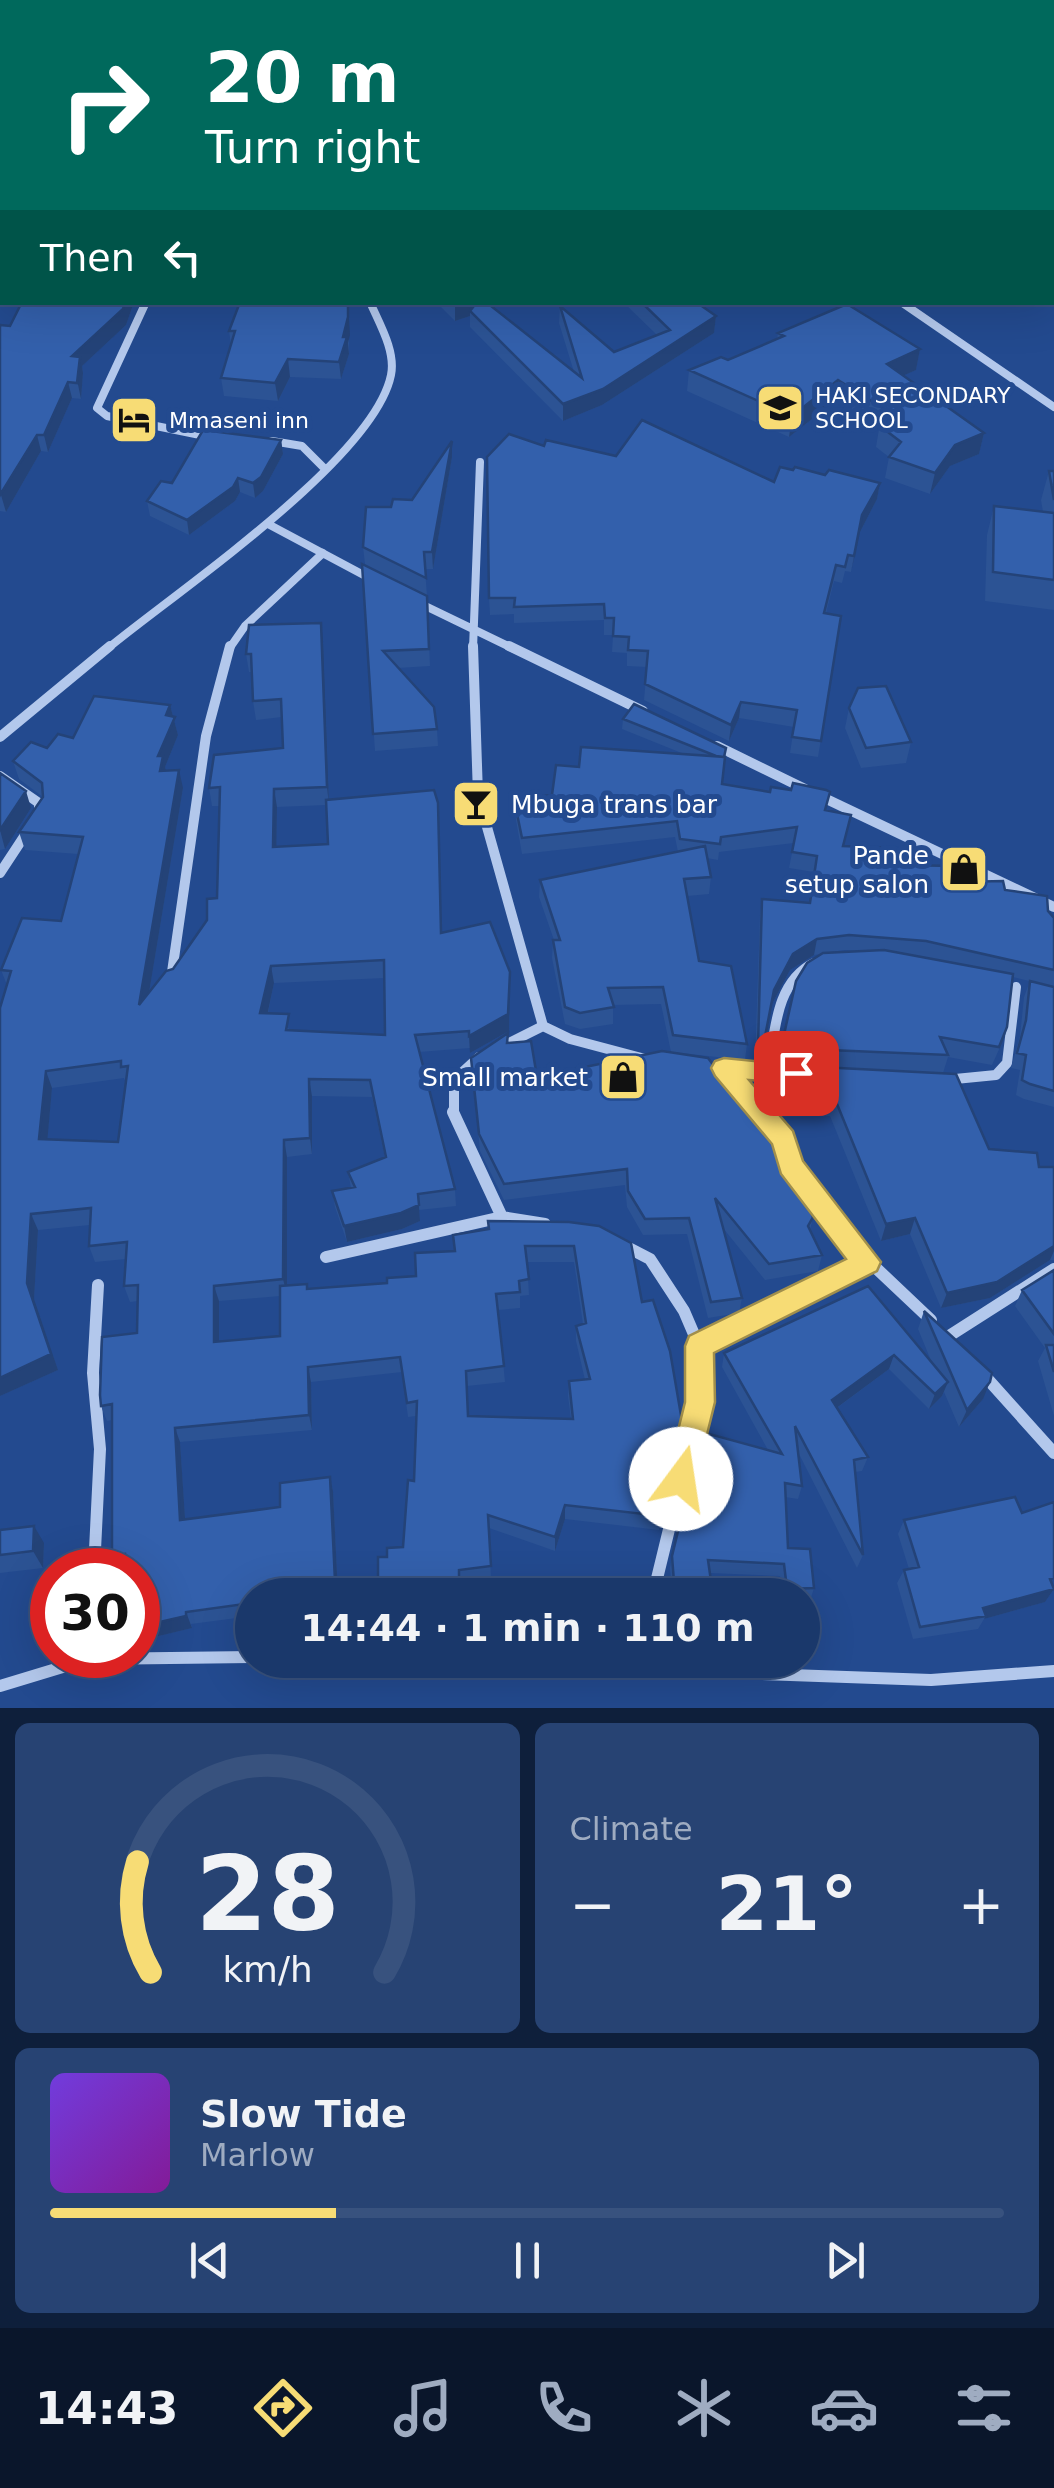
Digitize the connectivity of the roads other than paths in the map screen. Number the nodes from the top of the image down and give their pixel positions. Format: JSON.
{"nodes":[{"id":1,"x":145,"y":305,"type":"edge"},
{"id":2,"x":371,"y":305,"type":"edge"},
{"id":3,"x":905,"y":305,"type":"edge"},
{"id":4,"x":1054,"y":407,"type":"edge"},
{"id":5,"x":214,"y":438,"type":"edge"},
{"id":6,"x":267,"y":441,"type":"edge"},
{"id":7,"x":480,"y":462,"type":"dead end"},
{"id":8,"x":324,"y":468,"type":"junction"},
{"id":9,"x":268,"y":524,"type":"junction"},
{"id":10,"x":322,"y":553,"type":"junction"},
{"id":11,"x":377,"y":582,"type":"edge"},
{"id":12,"x":408,"y":597,"type":"edge"},
{"id":13,"x":472,"y":628,"type":"junction"},
{"id":14,"x":656,"y":717,"type":"edge"},
{"id":15,"x":0,"y":738,"type":"edge"},
{"id":16,"x":707,"y":742,"type":"edge"},
{"id":17,"x":0,"y":776,"type":"edge"},
{"id":18,"x":0,"y":873,"type":"edge"},
{"id":19,"x":1054,"y":906,"type":"edge"},
{"id":20,"x":821,"y":961,"type":"edge"},
{"id":21,"x":171,"y":980,"type":"edge"},
{"id":22,"x":998,"y":983,"type":"edge"},
{"id":23,"x":1016,"y":988,"type":"junction"},
{"id":24,"x":1035,"y":991,"type":"edge"},
{"id":25,"x":543,"y":1026,"type":"junction"},
{"id":26,"x":666,"y":1064,"type":"edge"},
{"id":27,"x":685,"y":1066,"type":"edge"},
{"id":28,"x":724,"y":1068,"type":"junction"},
{"id":29,"x":768,"y":1071,"type":"junction"},
{"id":30,"x":805,"y":1074,"type":"edge"},
{"id":31,"x":929,"y":1080,"type":"edge"},
{"id":32,"x":502,"y":1217,"type":"junction"},
{"id":33,"x":555,"y":1225,"type":"edge"},
{"id":34,"x":617,"y":1242,"type":"edge"},
{"id":35,"x":326,"y":1257,"type":"dead end"},
{"id":36,"x":867,"y":1262,"type":"junction"},
{"id":37,"x":1054,"y":1269,"type":"edge"},
{"id":38,"x":98,"y":1285,"type":"dead end"},
{"id":39,"x":949,"y":1336,"type":"junction"},
{"id":40,"x":699,"y":1346,"type":"junction"},
{"id":41,"x":962,"y":1351,"type":"edge"},
{"id":42,"x":975,"y":1365,"type":"edge"},
{"id":43,"x":1054,"y":1453,"type":"edge"},
{"id":44,"x":95,"y":1548,"type":"edge"},
{"id":45,"x":656,"y":1578,"type":"edge"},
{"id":46,"x":160,"y":1657,"type":"edge"},
{"id":47,"x":235,"y":1658,"type":"edge"},
{"id":48,"x":1054,"y":1671,"type":"edge"},
{"id":49,"x":820,"y":1675,"type":"edge"},
{"id":50,"x":30,"y":1676,"type":"edge"},
{"id":51,"x":0,"y":1686,"type":"edge"}],
"edges":[{"from":1,"to":5,"type":"street"},
{"from":2,"to":8,"type":"street"},
{"from":3,"to":4,"type":"street"},
{"from":6,"to":8,"type":"street"},
{"from":7,"to":13,"type":"street"},
{"from":8,"to":9,"type":"street"},
{"from":9,"to":10,"type":"street"},
{"from":9,"to":15,"type":"street"},
{"from":10,"to":11,"type":"street"},
{"from":10,"to":21,"type":"street"},
{"from":12,"to":13,"type":"street"},
{"from":13,"to":14,"type":"street"},
{"from":13,"to":25,"type":"street"},
{"from":16,"to":19,"type":"street"},
{"from":17,"to":18,"type":"street"},
{"from":20,"to":29,"type":"street"},
{"from":22,"to":23,"type":"street"},
{"from":23,"to":24,"type":"street"},
{"from":23,"to":31,"type":"street"},
{"from":25,"to":26,"type":"street"},
{"from":25,"to":32,"type":"street"},
{"from":27,"to":28,"type":"street"},
{"from":28,"to":29,"type":"street"},
{"from":28,"to":36,"type":"street"},
{"from":29,"to":30,"type":"street"},
{"from":32,"to":33,"type":"street"},
{"from":32,"to":35,"type":"street"},
{"from":34,"to":40,"type":"street"},
{"from":36,"to":39,"type":"street"},
{"from":36,"to":40,"type":"street"},
{"from":37,"to":39,"type":"street"},
{"from":38,"to":44,"type":"street"},
{"from":39,"to":41,"type":"street"},
{"from":40,"to":45,"type":"street"},
{"from":42,"to":43,"type":"street"},
{"from":46,"to":47,"type":"street"},
{"from":48,"to":49,"type":"street"},
{"from":50,"to":51,"type":"street"}]}
